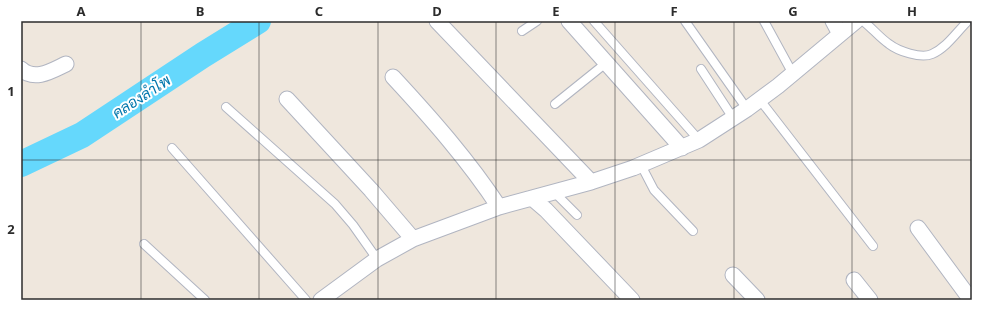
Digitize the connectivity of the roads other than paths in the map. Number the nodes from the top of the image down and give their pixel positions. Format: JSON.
{"nodes":[{"id":1,"x":437,"y":21,"type":"edge"},
{"id":2,"x":537,"y":21,"type":"edge"},
{"id":3,"x":569,"y":21,"type":"edge"},
{"id":4,"x":594,"y":21,"type":"edge"},
{"id":5,"x":685,"y":21,"type":"edge"},
{"id":6,"x":764,"y":21,"type":"edge"},
{"id":7,"x":833,"y":21,"type":"edge"},
{"id":8,"x":856,"y":21,"type":"edge"},
{"id":9,"x":863,"y":21,"type":"edge"},
{"id":10,"x":968,"y":23,"type":"edge"},
{"id":11,"x":522,"y":32,"type":"dead end"},
{"id":12,"x":840,"y":34,"type":"junction"},
{"id":13,"x":606,"y":63,"type":"junction"},
{"id":14,"x":66,"y":64,"type":"dead end"},
{"id":15,"x":21,"y":69,"type":"edge"},
{"id":16,"x":701,"y":70,"type":"dead end"},
{"id":17,"x":793,"y":74,"type":"junction"},
{"id":18,"x":393,"y":76,"type":"dead end"},
{"id":19,"x":286,"y":99,"type":"dead end"},
{"id":20,"x":760,"y":100,"type":"junction"},
{"id":21,"x":555,"y":104,"type":"dead end"},
{"id":22,"x":226,"y":107,"type":"dead end"},
{"id":23,"x":747,"y":109,"type":"junction"},
{"id":24,"x":734,"y":118,"type":"junction"},
{"id":25,"x":699,"y":140,"type":"junction"},
{"id":26,"x":172,"y":148,"type":"dead end"},
{"id":27,"x":682,"y":148,"type":"junction"},
{"id":28,"x":641,"y":165,"type":"junction"},
{"id":29,"x":591,"y":182,"type":"junction"},
{"id":30,"x":554,"y":192,"type":"junction"},
{"id":31,"x":532,"y":198,"type":"junction"},
{"id":32,"x":498,"y":207,"type":"junction"},
{"id":33,"x":577,"y":215,"type":"dead end"},
{"id":34,"x":918,"y":228,"type":"dead end"},
{"id":35,"x":693,"y":231,"type":"dead end"},
{"id":36,"x":413,"y":238,"type":"junction"},
{"id":37,"x":144,"y":244,"type":"dead end"},
{"id":38,"x":873,"y":246,"type":"dead end"},
{"id":39,"x":377,"y":258,"type":"junction"},
{"id":40,"x":733,"y":275,"type":"dead end"},
{"id":41,"x":854,"y":280,"type":"dead end"},
{"id":42,"x":325,"y":299,"type":"edge"},
{"id":43,"x":205,"y":300,"type":"edge"},
{"id":44,"x":306,"y":300,"type":"edge"},
{"id":45,"x":632,"y":300,"type":"edge"},
{"id":46,"x":757,"y":300,"type":"edge"},
{"id":47,"x":870,"y":300,"type":"edge"},
{"id":48,"x":971,"y":300,"type":"edge"}],
"edges":[{"from":1,"to":29,"type":"street"},
{"from":2,"to":11,"type":"lane"},
{"from":3,"to":13,"type":"street"},
{"from":4,"to":25,"type":"lane"},
{"from":5,"to":23,"type":"lane"},
{"from":6,"to":17,"type":"lane"},
{"from":7,"to":12,"type":"street"},
{"from":8,"to":12,"type":"street"},
{"from":9,"to":10,"type":"lane"},
{"from":12,"to":17,"type":"street"},
{"from":13,"to":21,"type":"lane"},
{"from":13,"to":27,"type":"street"},
{"from":14,"to":15,"type":"street"},
{"from":16,"to":24,"type":"lane"},
{"from":17,"to":20,"type":"street"},
{"from":18,"to":32,"type":"street"},
{"from":19,"to":36,"type":"street"},
{"from":20,"to":23,"type":"street"},
{"from":20,"to":38,"type":"lane"},
{"from":22,"to":39,"type":"lane"},
{"from":23,"to":24,"type":"street"},
{"from":24,"to":25,"type":"street"},
{"from":25,"to":27,"type":"street"},
{"from":26,"to":44,"type":"lane"},
{"from":27,"to":28,"type":"street"},
{"from":28,"to":29,"type":"street"},
{"from":28,"to":35,"type":"lane"},
{"from":29,"to":30,"type":"street"},
{"from":30,"to":31,"type":"street"},
{"from":30,"to":33,"type":"lane"},
{"from":31,"to":32,"type":"street"},
{"from":31,"to":45,"type":"street"},
{"from":32,"to":36,"type":"street"},
{"from":34,"to":48,"type":"street"},
{"from":36,"to":39,"type":"street"},
{"from":37,"to":43,"type":"lane"},
{"from":39,"to":42,"type":"street"},
{"from":40,"to":46,"type":"street"},
{"from":41,"to":47,"type":"street"}]}
